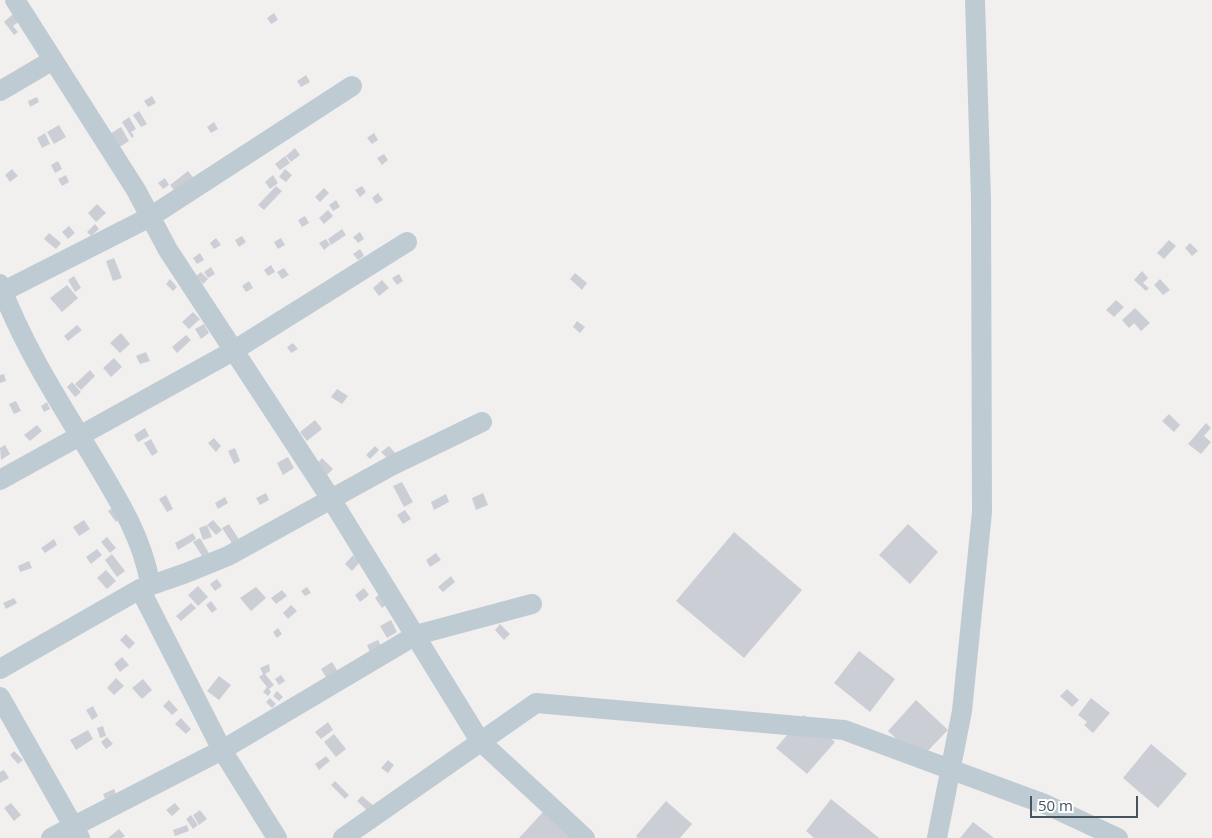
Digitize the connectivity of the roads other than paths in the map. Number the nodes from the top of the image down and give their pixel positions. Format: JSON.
{"nodes":[{"id":1,"x":16,"y":0,"type":"edge"},
{"id":2,"x":975,"y":0,"type":"edge"},
{"id":3,"x":53,"y":60,"type":"junction"},
{"id":4,"x":352,"y":86,"type":"dead end"},
{"id":5,"x":0,"y":91,"type":"edge"},
{"id":6,"x":150,"y":217,"type":"junction"},
{"id":7,"x":407,"y":242,"type":"dead end"},
{"id":8,"x":1,"y":290,"type":"edge"},
{"id":9,"x":233,"y":351,"type":"junction"},
{"id":10,"x":482,"y":422,"type":"dead end"},
{"id":11,"x":80,"y":436,"type":"junction"},
{"id":12,"x":0,"y":480,"type":"edge"},
{"id":13,"x":331,"y":499,"type":"junction"},
{"id":14,"x":145,"y":586,"type":"junction"},
{"id":15,"x":532,"y":604,"type":"dead end"},
{"id":16,"x":416,"y":635,"type":"junction"},
{"id":17,"x":0,"y":670,"type":"edge"},
{"id":18,"x":0,"y":697,"type":"edge"},
{"id":19,"x":480,"y":741,"type":"junction"},
{"id":20,"x":222,"y":750,"type":"junction"},
{"id":21,"x":950,"y":770,"type":"junction"},
{"id":22,"x":76,"y":832,"type":"edge"},
{"id":23,"x":51,"y":838,"type":"edge"},
{"id":24,"x":278,"y":838,"type":"edge"},
{"id":25,"x":343,"y":838,"type":"edge"},
{"id":26,"x":585,"y":838,"type":"edge"},
{"id":27,"x":937,"y":838,"type":"edge"},
{"id":28,"x":1118,"y":838,"type":"edge"}],
"edges":[{"from":1,"to":3,"type":"street"},
{"from":2,"to":21,"type":"street"},
{"from":3,"to":5,"type":"street"},
{"from":3,"to":6,"type":"street"},
{"from":4,"to":6,"type":"street"},
{"from":6,"to":8,"type":"street"},
{"from":6,"to":9,"type":"street"},
{"from":7,"to":9,"type":"street"},
{"from":8,"to":11,"type":"street"},
{"from":9,"to":11,"type":"street"},
{"from":9,"to":13,"type":"street"},
{"from":10,"to":13,"type":"street"},
{"from":11,"to":12,"type":"street"},
{"from":11,"to":14,"type":"street"},
{"from":13,"to":14,"type":"street"},
{"from":13,"to":16,"type":"street"},
{"from":14,"to":17,"type":"street"},
{"from":14,"to":20,"type":"street"},
{"from":15,"to":16,"type":"street"},
{"from":16,"to":19,"type":"street"},
{"from":16,"to":20,"type":"street"},
{"from":18,"to":22,"type":"street"},
{"from":19,"to":21,"type":"street"},
{"from":19,"to":25,"type":"street"},
{"from":19,"to":26,"type":"street"},
{"from":20,"to":22,"type":"street"},
{"from":20,"to":24,"type":"street"},
{"from":21,"to":27,"type":"street"},
{"from":21,"to":28,"type":"street"},
{"from":22,"to":23,"type":"street"}]}
